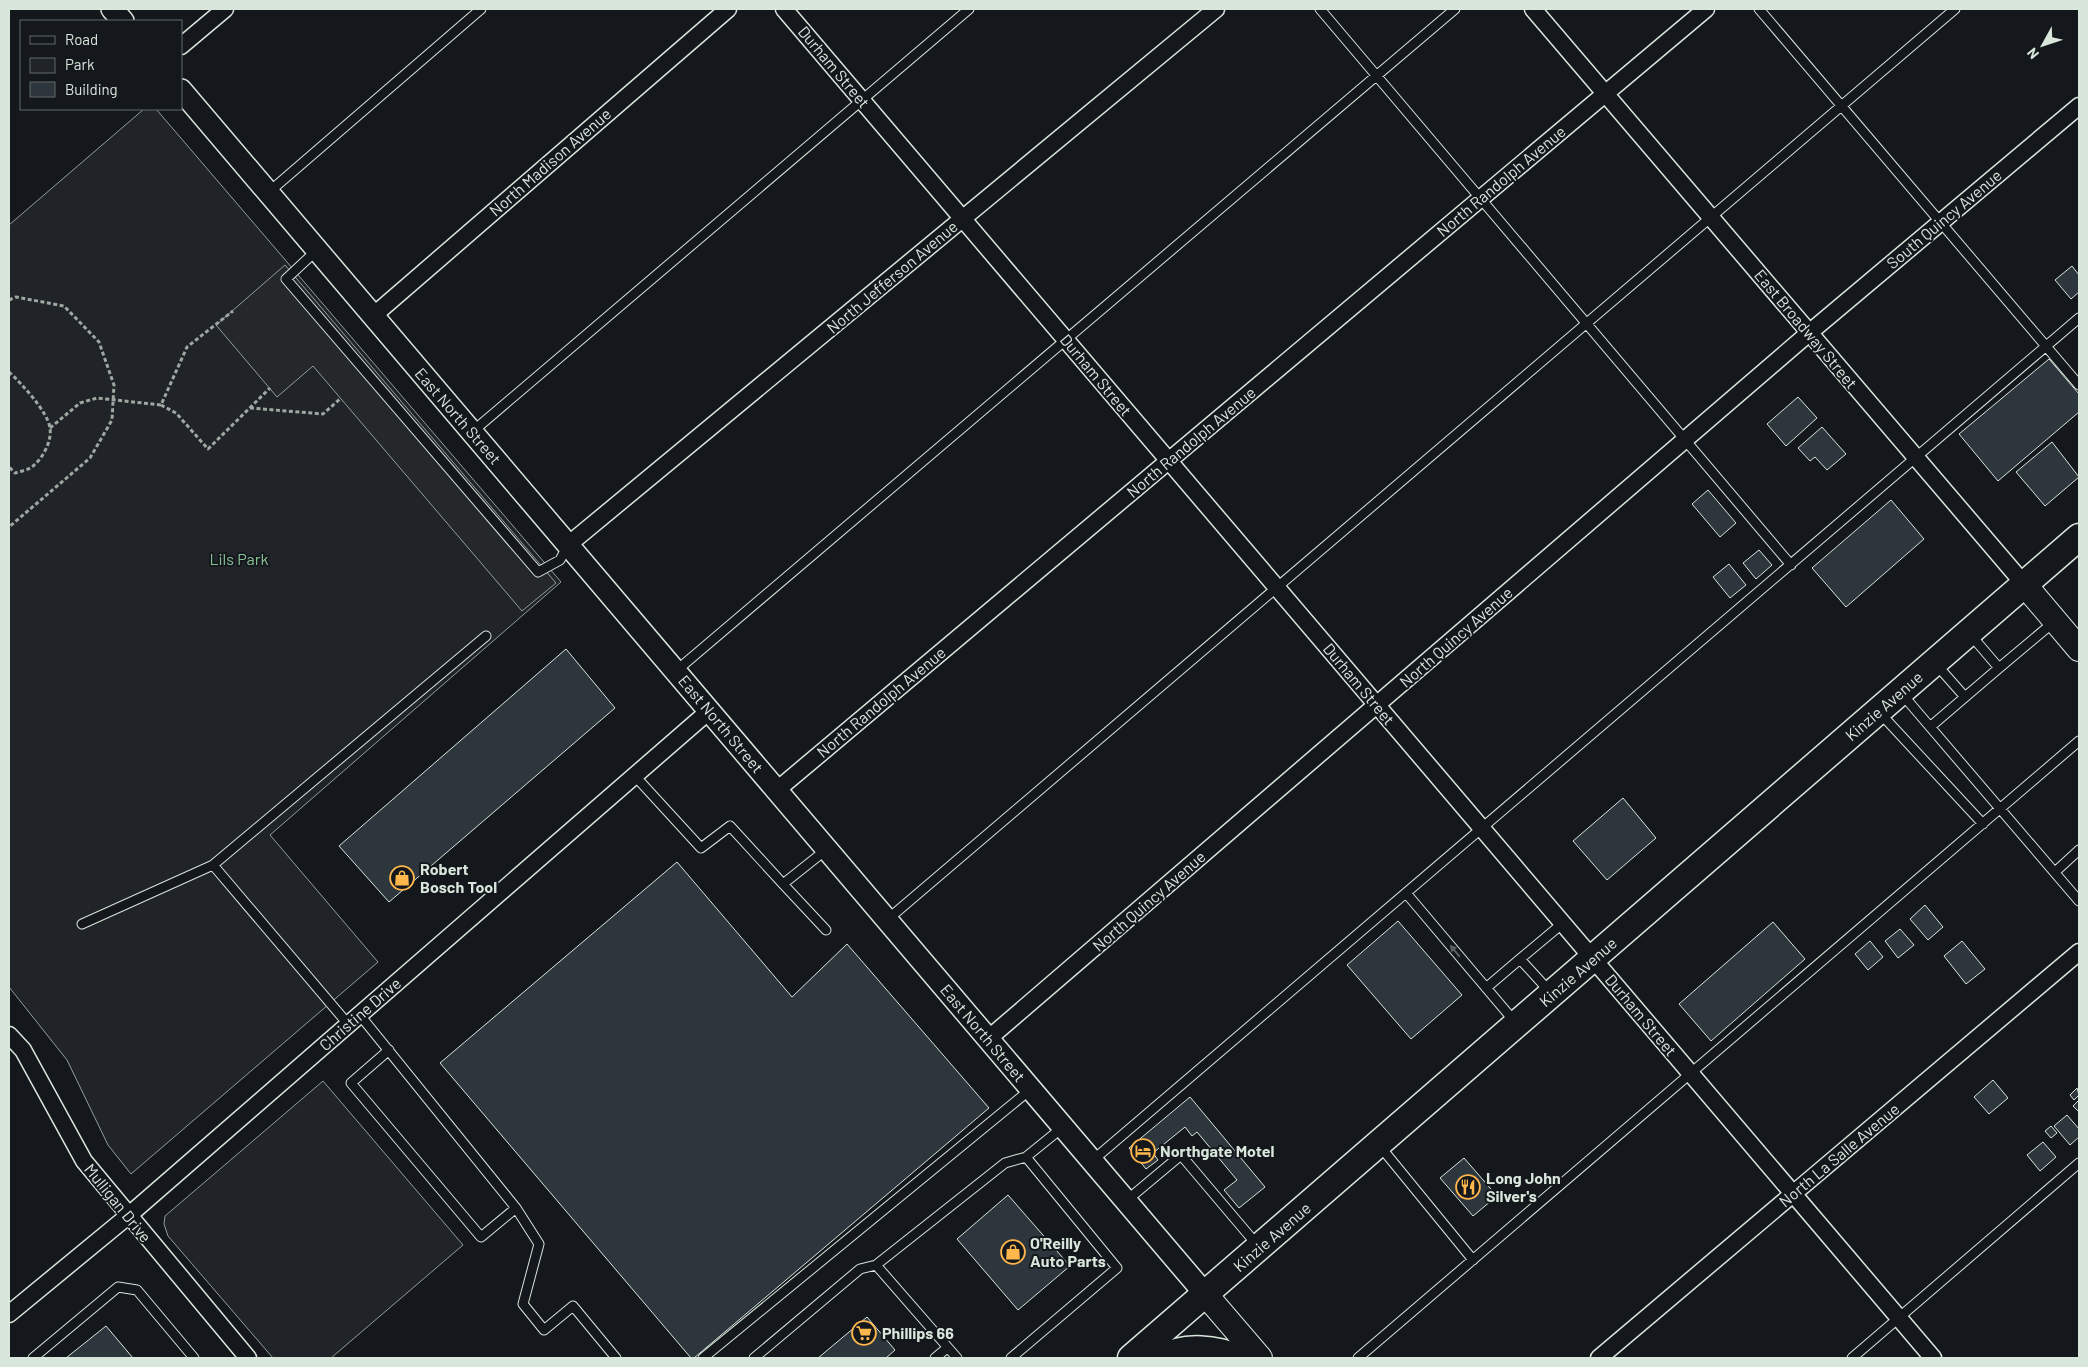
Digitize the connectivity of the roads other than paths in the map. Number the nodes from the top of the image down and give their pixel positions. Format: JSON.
{"nodes":[{"id":1,"x":112,"y":9,"type":"edge"},
{"id":2,"x":224,"y":9,"type":"edge"},
{"id":3,"x":481,"y":9,"type":"edge"},
{"id":4,"x":728,"y":9,"type":"edge"},
{"id":5,"x":784,"y":9,"type":"edge"},
{"id":6,"x":969,"y":9,"type":"edge"},
{"id":7,"x":1216,"y":9,"type":"edge"},
{"id":8,"x":1320,"y":9,"type":"edge"},
{"id":9,"x":1455,"y":9,"type":"edge"},
{"id":10,"x":1533,"y":9,"type":"edge"},
{"id":11,"x":1706,"y":9,"type":"edge"},
{"id":12,"x":1759,"y":9,"type":"edge"},
{"id":13,"x":1955,"y":9,"type":"edge"},
{"id":14,"x":122,"y":20,"type":"edge"},
{"id":15,"x":182,"y":45,"type":"edge"},
{"id":16,"x":1377,"y":75,"type":"junction"},
{"id":17,"x":182,"y":91,"type":"edge"},
{"id":18,"x":1605,"y":93,"type":"junction"},
{"id":19,"x":862,"y":100,"type":"junction"},
{"id":20,"x":1842,"y":106,"type":"junction"},
{"id":21,"x":2079,"y":106,"type":"edge"},
{"id":22,"x":269,"y":192,"type":"junction"},
{"id":23,"x":1481,"y":198,"type":"junction"},
{"id":24,"x":1711,"y":217,"type":"junction"},
{"id":25,"x":963,"y":218,"type":"junction"},
{"id":26,"x":1941,"y":222,"type":"junction"},
{"id":27,"x":318,"y":250,"type":"junction"},
{"id":28,"x":373,"y":316,"type":"junction"},
{"id":29,"x":2079,"y":318,"type":"edge"},
{"id":30,"x":1587,"y":322,"type":"junction"},
{"id":31,"x":1809,"y":333,"type":"junction"},
{"id":32,"x":1066,"y":340,"type":"junction"},
{"id":33,"x":2047,"y":347,"type":"junction"},
{"id":34,"x":2079,"y":385,"type":"edge"},
{"id":35,"x":472,"y":432,"type":"junction"},
{"id":36,"x":1686,"y":439,"type":"junction"},
{"id":37,"x":1916,"y":458,"type":"junction"},
{"id":38,"x":1169,"y":460,"type":"junction"},
{"id":39,"x":2079,"y":537,"type":"edge"},
{"id":40,"x":568,"y":545,"type":"junction"},
{"id":41,"x":1791,"y":565,"type":"junction"},
{"id":42,"x":2024,"y":584,"type":"junction"},
{"id":43,"x":1277,"y":587,"type":"junction"},
{"id":44,"x":2055,"y":621,"type":"junction"},
{"id":45,"x":1968,"y":633,"type":"junction"},
{"id":46,"x":486,"y":636,"type":"dead end"},
{"id":47,"x":2079,"y":649,"type":"edge"},
{"id":48,"x":1934,"y":662,"type":"junction"},
{"id":49,"x":1999,"y":668,"type":"junction"},
{"id":50,"x":676,"y":672,"type":"junction"},
{"id":51,"x":1900,"y":692,"type":"junction"},
{"id":52,"x":1964,"y":697,"type":"junction"},
{"id":53,"x":1377,"y":705,"type":"junction"},
{"id":54,"x":709,"y":711,"type":"junction"},
{"id":55,"x":1878,"y":712,"type":"junction"},
{"id":56,"x":1930,"y":727,"type":"junction"},
{"id":57,"x":2079,"y":741,"type":"edge"},
{"id":58,"x":635,"y":776,"type":"junction"},
{"id":59,"x":777,"y":790,"type":"junction"},
{"id":60,"x":2000,"y":809,"type":"junction"},
{"id":61,"x":1983,"y":824,"type":"junction"},
{"id":62,"x":1482,"y":828,"type":"junction"},
{"id":63,"x":827,"y":849,"type":"junction"},
{"id":64,"x":2079,"y":850,"type":"edge"},
{"id":65,"x":213,"y":865,"type":"junction"},
{"id":66,"x":2054,"y":872,"type":"junction"},
{"id":67,"x":784,"y":884,"type":"junction"},
{"id":68,"x":1406,"y":893,"type":"junction"},
{"id":69,"x":2079,"y":902,"type":"edge"},
{"id":70,"x":887,"y":920,"type":"junction"},
{"id":71,"x":1563,"y":923,"type":"junction"},
{"id":72,"x":82,"y":924,"type":"dead end"},
{"id":73,"x":826,"y":930,"type":"dead end"},
{"id":74,"x":2079,"y":952,"type":"edge"},
{"id":75,"x":1520,"y":959,"type":"junction"},
{"id":76,"x":1593,"y":959,"type":"junction"},
{"id":77,"x":1486,"y":988,"type":"junction"},
{"id":78,"x":1552,"y":994,"type":"junction"},
{"id":79,"x":354,"y":1019,"type":"junction"},
{"id":80,"x":1517,"y":1025,"type":"junction"},
{"id":81,"x":9,"y":1035,"type":"edge"},
{"id":82,"x":988,"y":1039,"type":"junction"},
{"id":83,"x":389,"y":1050,"type":"junction"},
{"id":84,"x":1691,"y":1074,"type":"junction"},
{"id":85,"x":1030,"y":1089,"type":"junction"},
{"id":86,"x":1063,"y":1127,"type":"junction"},
{"id":87,"x":1379,"y":1145,"type":"junction"},
{"id":88,"x":1026,"y":1157,"type":"junction"},
{"id":89,"x":1092,"y":1161,"type":"junction"},
{"id":90,"x":2079,"y":1163,"type":"edge"},
{"id":91,"x":1793,"y":1194,"type":"junction"},
{"id":92,"x":1126,"y":1201,"type":"junction"},
{"id":93,"x":516,"y":1208,"type":"junction"},
{"id":94,"x":128,"y":1216,"type":"junction"},
{"id":95,"x":1260,"y":1248,"type":"junction"},
{"id":96,"x":1473,"y":1260,"type":"junction"},
{"id":97,"x":876,"y":1265,"type":"junction"},
{"id":98,"x":1206,"y":1295,"type":"junction"},
{"id":99,"x":9,"y":1314,"type":"edge"},
{"id":100,"x":1899,"y":1318,"type":"junction"},
{"id":101,"x":947,"y":1348,"type":"junction"},
{"id":102,"x":33,"y":1358,"type":"edge"},
{"id":103,"x":194,"y":1358,"type":"edge"},
{"id":104,"x":248,"y":1358,"type":"edge"},
{"id":105,"x":616,"y":1358,"type":"edge"},
{"id":106,"x":703,"y":1358,"type":"edge"},
{"id":107,"x":754,"y":1358,"type":"edge"},
{"id":108,"x":935,"y":1358,"type":"edge"},
{"id":109,"x":957,"y":1358,"type":"edge"},
{"id":110,"x":1011,"y":1358,"type":"edge"},
{"id":111,"x":1131,"y":1358,"type":"edge"},
{"id":112,"x":1164,"y":1358,"type":"edge"},
{"id":113,"x":1239,"y":1358,"type":"edge"},
{"id":114,"x":1260,"y":1358,"type":"edge"},
{"id":115,"x":1358,"y":1358,"type":"edge"},
{"id":116,"x":1599,"y":1358,"type":"edge"},
{"id":117,"x":1852,"y":1358,"type":"edge"},
{"id":118,"x":1934,"y":1358,"type":"edge"}],
"edges":[{"from":1,"to":14,"type":"street"},
{"from":2,"to":15,"type":"street"},
{"from":3,"to":22,"type":"lane"},
{"from":4,"to":28,"type":"street","name":"North Madison Avenue"},
{"from":5,"to":19,"type":"street","name":"Durham Street"},
{"from":6,"to":19,"type":"lane"},
{"from":7,"to":25,"type":"street","name":"North Jefferson Avenue"},
{"from":8,"to":16,"type":"lane"},
{"from":9,"to":16,"type":"lane"},
{"from":10,"to":18,"type":"street","name":"East Broadway Street"},
{"from":11,"to":18,"type":"street","name":"North Randolph Avenue"},
{"from":12,"to":20,"type":"lane"},
{"from":13,"to":20,"type":"lane"},
{"from":16,"to":23,"type":"lane"},
{"from":16,"to":32,"type":"lane"},
{"from":17,"to":22,"type":"street","name":"East North Street"},
{"from":18,"to":23,"type":"street","name":"North Randolph Avenue"},
{"from":18,"to":24,"type":"street","name":"East Broadway Street"},
{"from":19,"to":25,"type":"street","name":"Durham Street"},
{"from":19,"to":35,"type":"lane"},
{"from":20,"to":24,"type":"lane"},
{"from":20,"to":26,"type":"lane"},
{"from":21,"to":26,"type":"street","name":"South Quincy Avenue"},
{"from":22,"to":27,"type":"street","name":"East North Street"},
{"from":23,"to":30,"type":"lane"},
{"from":23,"to":38,"type":"street","name":"North Randolph Avenue"},
{"from":24,"to":30,"type":"lane"},
{"from":24,"to":31,"type":"street","name":"East Broadway Street"},
{"from":25,"to":32,"type":"street","name":"Durham Street"},
{"from":25,"to":40,"type":"street","name":"North Jefferson Avenue"},
{"from":26,"to":31,"type":"street","name":"South Quincy Avenue"},
{"from":26,"to":33,"type":"lane"},
{"from":27,"to":28,"type":"street","name":"East North Street"},
{"from":27,"to":40,"type":"lane"},
{"from":28,"to":35,"type":"street","name":"East North Street"},
{"from":29,"to":33,"type":"lane"},
{"from":30,"to":36,"type":"lane"},
{"from":30,"to":43,"type":"lane"},
{"from":31,"to":36,"type":"street","name":"North Quincy Avenue"},
{"from":31,"to":37,"type":"street","name":"East Broadway Street"},
{"from":32,"to":38,"type":"street","name":"Durham Street"},
{"from":32,"to":50,"type":"lane"},
{"from":33,"to":34,"type":"lane"},
{"from":33,"to":37,"type":"lane"},
{"from":35,"to":40,"type":"street","name":"East North Street"},
{"from":36,"to":41,"type":"lane"},
{"from":36,"to":53,"type":"street","name":"North Quincy Avenue"},
{"from":37,"to":41,"type":"lane"},
{"from":37,"to":42,"type":"street","name":"East Broadway Street"},
{"from":38,"to":43,"type":"street","name":"Durham Street"},
{"from":38,"to":59,"type":"street","name":"North Randolph Avenue"},
{"from":39,"to":42,"type":"main road","name":"Kinzie Avenue"},
{"from":40,"to":50,"type":"street","name":"East North Street"},
{"from":41,"to":62,"type":"lane"},
{"from":42,"to":44,"type":"main road","name":"East Broadway Street"},
{"from":42,"to":45,"type":"main road","name":"Kinzie Avenue"},
{"from":43,"to":53,"type":"street","name":"Durham Street"},
{"from":43,"to":70,"type":"lane"},
{"from":44,"to":47,"type":"main road","name":"East Broadway Street"},
{"from":44,"to":49,"type":"lane"},
{"from":45,"to":48,"type":"main road","name":"Kinzie Avenue"},
{"from":45,"to":49,"type":"lane"},
{"from":46,"to":65,"type":"lane"},
{"from":48,"to":51,"type":"main road","name":"Kinzie Avenue"},
{"from":48,"to":52,"type":"lane"},
{"from":49,"to":52,"type":"lane"},
{"from":50,"to":54,"type":"street","name":"East North Street"},
{"from":51,"to":55,"type":"main road","name":"Kinzie Avenue"},
{"from":51,"to":56,"type":"lane"},
{"from":52,"to":56,"type":"lane"},
{"from":53,"to":62,"type":"street","name":"Durham Street"},
{"from":53,"to":82,"type":"street","name":"North Quincy Avenue"},
{"from":54,"to":58,"type":"street","name":"Christine Drive"},
{"from":54,"to":59,"type":"street","name":"East North Street"},
{"from":55,"to":61,"type":"lane"},
{"from":55,"to":76,"type":"main road","name":"Kinzie Avenue"},
{"from":56,"to":60,"type":"lane"},
{"from":57,"to":60,"type":"lane"},
{"from":58,"to":67,"type":"lane"},
{"from":58,"to":79,"type":"street","name":"Christine Drive"},
{"from":59,"to":63,"type":"street","name":"East North Street"},
{"from":60,"to":61,"type":"lane"},
{"from":60,"to":66,"type":"lane"},
{"from":61,"to":84,"type":"lane"},
{"from":62,"to":68,"type":"lane"},
{"from":62,"to":71,"type":"street","name":"Durham Street"},
{"from":63,"to":67,"type":"lane"},
{"from":63,"to":70,"type":"street","name":"East North Street"},
{"from":64,"to":66,"type":"lane"},
{"from":65,"to":72,"type":"lane"},
{"from":65,"to":79,"type":"lane"},
{"from":66,"to":69,"type":"lane"},
{"from":67,"to":73,"type":"lane"},
{"from":77,"to":68,"type":"lane","one_way":true},
{"from":68,"to":89,"type":"lane"},
{"from":70,"to":82,"type":"street","name":"East North Street"},
{"from":71,"to":75,"type":"lane"},
{"from":71,"to":76,"type":"street","name":"Durham Street"},
{"from":74,"to":91,"type":"street","name":"North La Salle Avenue"},
{"from":75,"to":77,"type":"lane"},
{"from":75,"to":78,"type":"lane"},
{"from":76,"to":78,"type":"main road","name":"Kinzie Avenue"},
{"from":76,"to":84,"type":"street","name":"Durham Street"},
{"from":77,"to":80,"type":"lane"},
{"from":78,"to":80,"type":"main road","name":"Kinzie Avenue"},
{"from":79,"to":83,"type":"lane"},
{"from":79,"to":94,"type":"street","name":"Christine Drive"},
{"from":80,"to":87,"type":"main road","name":"Kinzie Avenue"},
{"from":81,"to":94,"type":"street","name":"Mulligan Drive"},
{"from":82,"to":85,"type":"street","name":"East North Street"},
{"from":83,"to":93,"type":"lane"},
{"from":83,"to":93,"type":"lane"},
{"from":84,"to":91,"type":"street","name":"Durham Street"},
{"from":84,"to":96,"type":"lane"},
{"from":85,"to":86,"type":"street","name":"East North Street"},
{"from":85,"to":106,"type":"lane"},
{"from":86,"to":88,"type":"lane"},
{"from":86,"to":89,"type":"street","name":"East North Street"},
{"from":87,"to":95,"type":"main road","name":"Kinzie Avenue"},
{"from":87,"to":96,"type":"lane"},
{"from":88,"to":97,"type":"lane"},
{"from":88,"to":110,"type":"lane"},
{"from":89,"to":92,"type":"street","name":"East North Street"},
{"from":90,"to":100,"type":"lane"},
{"from":91,"to":100,"type":"street","name":"Durham Street"},
{"from":91,"to":116,"type":"street","name":"North La Salle Avenue"},
{"from":92,"to":95,"type":"lane"},
{"from":92,"to":98,"type":"street","name":"East North Street"},
{"from":93,"to":105,"type":"lane"},
{"from":94,"to":99,"type":"street","name":"Christine Drive"},
{"from":94,"to":104,"type":"street","name":"Mulligan Drive"},
{"from":95,"to":98,"type":"main road","name":"Kinzie Avenue"},
{"from":96,"to":115,"type":"lane"},
{"from":97,"to":101,"type":"lane"},
{"from":97,"to":107,"type":"lane"},
{"from":98,"to":111,"type":"main road","name":"Kinzie Avenue"},
{"from":98,"to":114,"type":"main road","name":"East North Street"},
{"from":100,"to":117,"type":"lane"},
{"from":100,"to":118,"type":"street","name":"Durham Street"},
{"from":101,"to":108,"type":"lane"},
{"from":101,"to":109,"type":"lane"},
{"from":102,"to":103,"type":"lane"},
{"from":112,"to":113,"type":"main road"}]}
